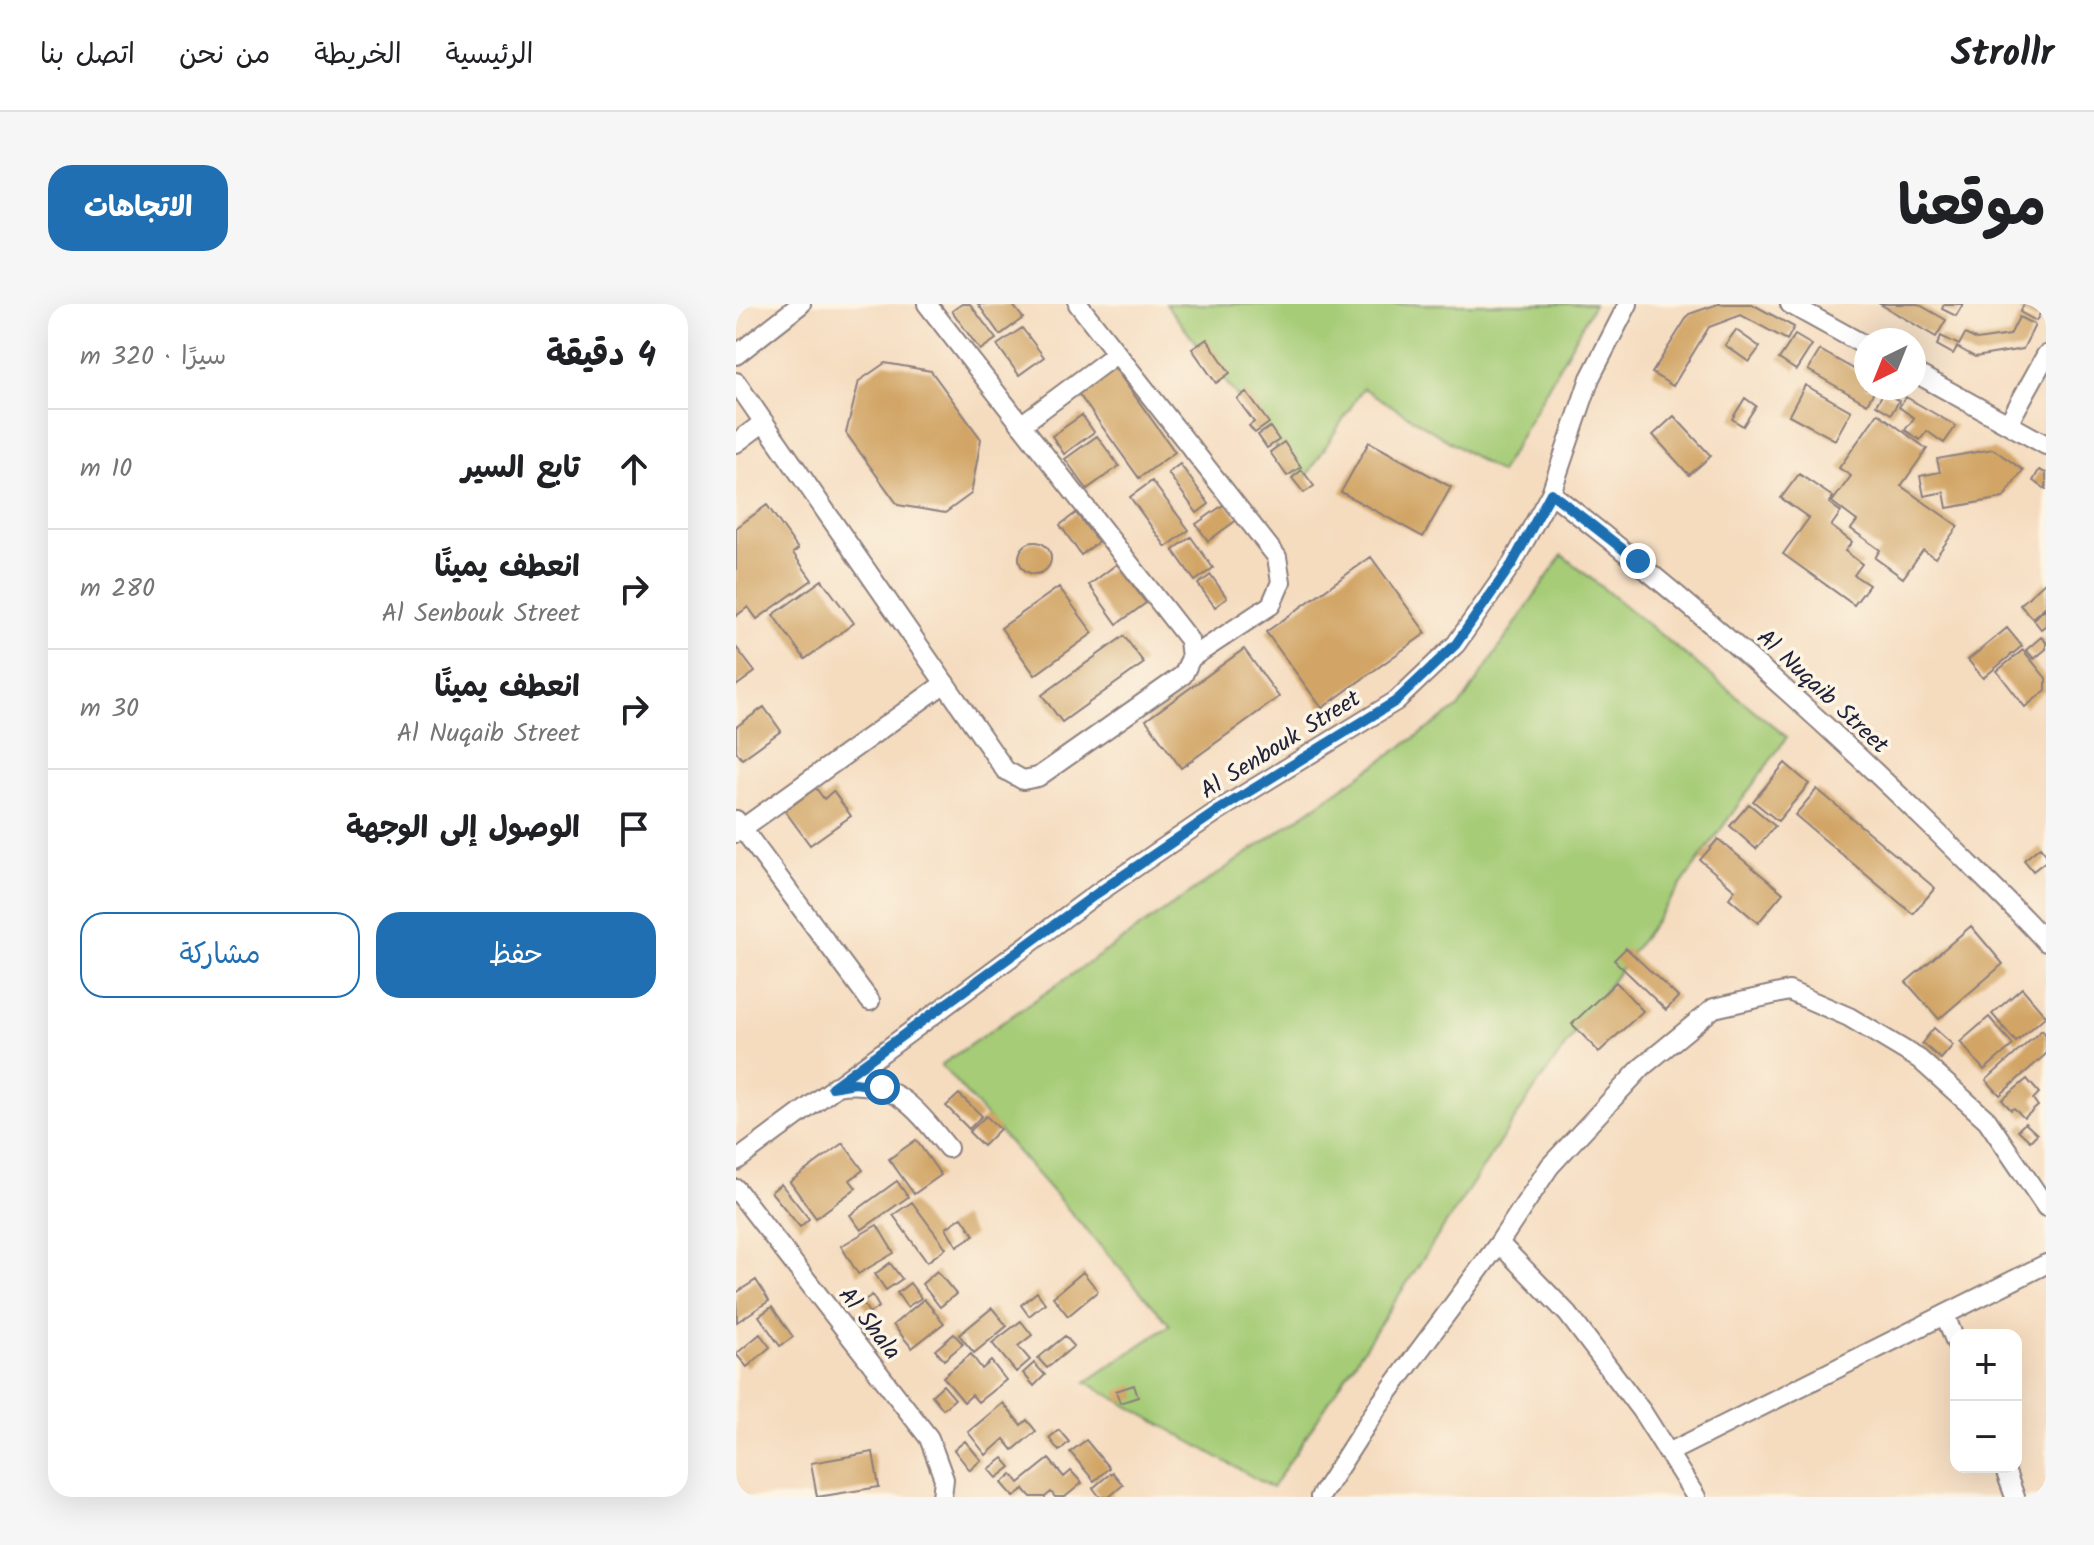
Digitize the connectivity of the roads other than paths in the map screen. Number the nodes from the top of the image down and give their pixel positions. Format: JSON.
{"nodes":[{"id":1,"x":801,"y":304,"type":"edge"},
{"id":2,"x":927,"y":304,"type":"edge"},
{"id":3,"x":1078,"y":304,"type":"edge"},
{"id":4,"x":1628,"y":304,"type":"edge"},
{"id":5,"x":1790,"y":304,"type":"edge"},
{"id":6,"x":1854,"y":339,"type":"edge"},
{"id":7,"x":1116,"y":354,"type":"junction"},
{"id":8,"x":736,"y":355,"type":"edge"},
{"id":9,"x":2046,"y":355,"type":"edge"},
{"id":10,"x":1926,"y":379,"type":"edge"},
{"id":11,"x":736,"y":382,"type":"edge"},
{"id":12,"x":764,"y":422,"type":"junction"},
{"id":13,"x":2008,"y":424,"type":"junction"},
{"id":14,"x":1021,"y":425,"type":"junction"},
{"id":15,"x":736,"y":443,"type":"edge"},
{"id":16,"x":2046,"y":445,"type":"edge"},
{"id":17,"x":1551,"y":493,"type":"junction"},
{"id":18,"x":1191,"y":658,"type":"junction"},
{"id":19,"x":945,"y":683,"type":"junction"},
{"id":20,"x":738,"y":827,"type":"edge"},
{"id":21,"x":2046,"y":942,"type":"edge"},
{"id":22,"x":870,"y":1001,"type":"dead end"},
{"id":23,"x":832,"y":1087,"type":"junction"},
{"id":24,"x":948,"y":1148,"type":"dead end"},
{"id":25,"x":736,"y":1161,"type":"edge"},
{"id":26,"x":736,"y":1189,"type":"edge"},
{"id":27,"x":2046,"y":1207,"type":"edge"},
{"id":28,"x":1499,"y":1243,"type":"junction"},
{"id":29,"x":2046,"y":1264,"type":"edge"},
{"id":30,"x":1945,"y":1315,"type":"junction"},
{"id":31,"x":1950,"y":1329,"type":"edge"},
{"id":32,"x":1668,"y":1453,"type":"junction"},
{"id":33,"x":2006,"y":1473,"type":"edge"},
{"id":34,"x":942,"y":1497,"type":"edge"},
{"id":35,"x":1320,"y":1497,"type":"edge"},
{"id":36,"x":1696,"y":1497,"type":"edge"},
{"id":37,"x":2015,"y":1497,"type":"edge"}],
"edges":[{"from":1,"to":8,"type":"street"},
{"from":2,"to":14,"type":"street"},
{"from":3,"to":7,"type":"street"},
{"from":4,"to":17,"type":"street","name":"Al Senbouk Street"},
{"from":5,"to":6,"type":"street"},
{"from":7,"to":14,"type":"street"},
{"from":7,"to":18,"type":"street"},
{"from":9,"to":13,"type":"street"},
{"from":10,"to":13,"type":"street"},
{"from":11,"to":12,"type":"street"},
{"from":12,"to":15,"type":"street"},
{"from":12,"to":19,"type":"street"},
{"from":13,"to":16,"type":"street"},
{"from":14,"to":18,"type":"street"},
{"from":17,"to":21,"type":"street","name":"Al Nuqaib Street"},
{"from":17,"to":23,"type":"street","name":"Al Senbouk Street"},
{"from":18,"to":19,"type":"street"},
{"from":19,"to":20,"type":"street"},
{"from":20,"to":22,"type":"street"},
{"from":23,"to":24,"type":"street"},
{"from":23,"to":25,"type":"street","name":"Al Senbouk Street"},
{"from":26,"to":34,"type":"street","name":"Al Shala"},
{"from":27,"to":28,"type":"street"},
{"from":28,"to":32,"type":"street"},
{"from":28,"to":35,"type":"street"},
{"from":29,"to":30,"type":"street"},
{"from":30,"to":31,"type":"street"},
{"from":30,"to":32,"type":"street"},
{"from":32,"to":36,"type":"street"},
{"from":33,"to":37,"type":"street"}]}
